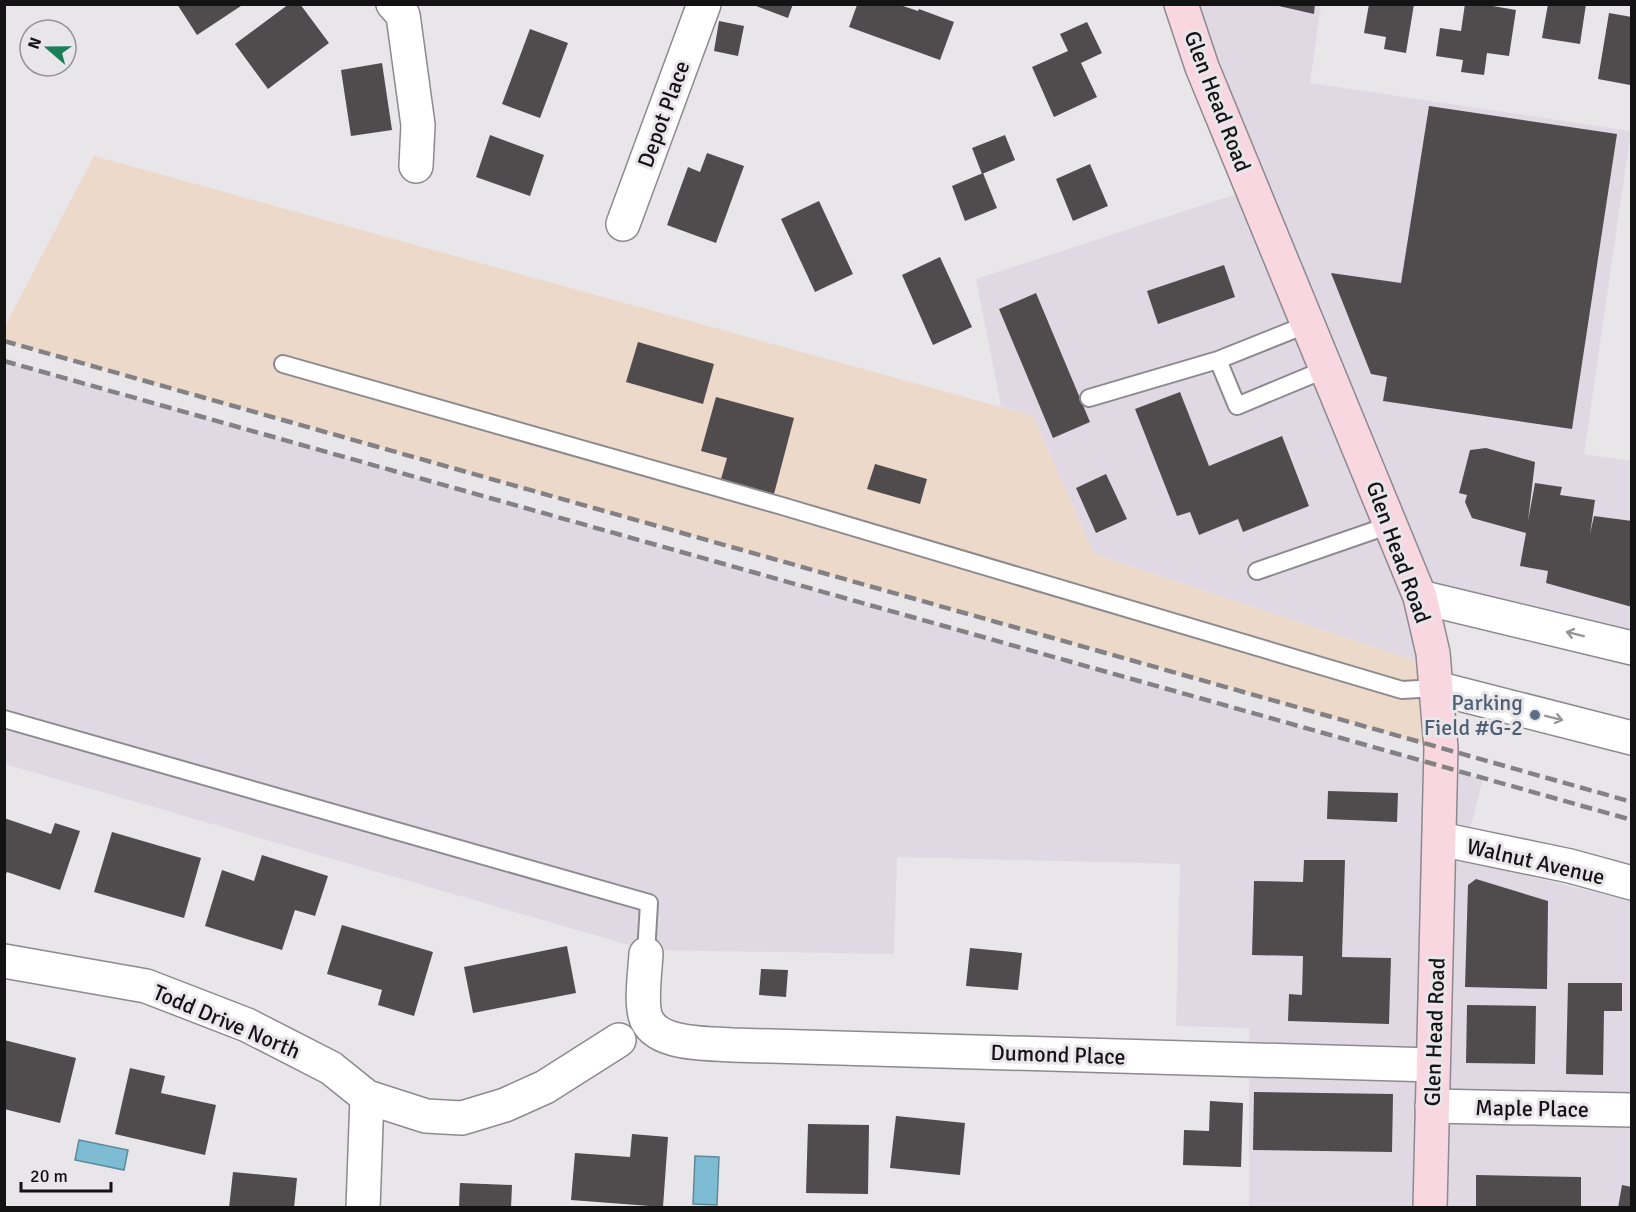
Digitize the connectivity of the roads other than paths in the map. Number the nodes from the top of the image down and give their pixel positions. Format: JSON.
{"nodes":[{"id":1,"x":393,"y":4,"type":"edge"},
{"id":2,"x":704,"y":4,"type":"edge"},
{"id":3,"x":1181,"y":4,"type":"edge"},
{"id":4,"x":416,"y":166,"type":"dead end"},
{"id":5,"x":623,"y":224,"type":"dead end"},
{"id":6,"x":1308,"y":324,"type":"junction"},
{"id":7,"x":1218,"y":360,"type":"junction"},
{"id":8,"x":283,"y":364,"type":"dead end"},
{"id":9,"x":1326,"y":369,"type":"junction"},
{"id":10,"x":1089,"y":398,"type":"dead end"},
{"id":11,"x":1390,"y":525,"type":"junction"},
{"id":12,"x":1257,"y":571,"type":"dead end"},
{"id":13,"x":1420,"y":597,"type":"junction"},
{"id":14,"x":1632,"y":648,"type":"edge"},
{"id":15,"x":1436,"y":688,"type":"junction"},
{"id":16,"x":4,"y":718,"type":"edge"},
{"id":17,"x":1632,"y":738,"type":"edge"},
{"id":18,"x":1440,"y":839,"type":"junction"},
{"id":19,"x":1632,"y":884,"type":"edge"},
{"id":20,"x":646,"y":954,"type":"joint"},
{"id":21,"x":4,"y":961,"type":"edge"},
{"id":22,"x":620,"y":1040,"type":"dead end"},
{"id":23,"x":1433,"y":1065,"type":"junction"},
{"id":24,"x":367,"y":1097,"type":"junction"},
{"id":25,"x":1432,"y":1106,"type":"junction"},
{"id":26,"x":1632,"y":1110,"type":"edge"},
{"id":27,"x":363,"y":1208,"type":"edge"},
{"id":28,"x":1430,"y":1208,"type":"edge"}],
"edges":[{"from":1,"to":4,"type":"street"},
{"from":2,"to":5,"type":"street","name":"Depot Place"},
{"from":3,"to":6,"type":"main road","name":"Glen Head Road"},
{"from":6,"to":7,"type":"lane"},
{"from":6,"to":9,"type":"main road","name":"Glen Head Road"},
{"from":7,"to":9,"type":"lane"},
{"from":7,"to":10,"type":"lane"},
{"from":8,"to":15,"type":"lane"},
{"from":9,"to":11,"type":"main road","name":"Glen Head Road"},
{"from":11,"to":12,"type":"lane"},
{"from":11,"to":13,"type":"main road","name":"Glen Head Road"},
{"from":14,"to":13,"type":"street","one_way":true},
{"from":13,"to":15,"type":"main road","name":"Glen Head Road"},
{"from":15,"to":17,"type":"street","one_way":true},
{"from":15,"to":18,"type":"main road","name":"Glen Head Road"},
{"from":16,"to":20,"type":"lane"},
{"from":18,"to":19,"type":"street","name":"Walnut Avenue"},
{"from":18,"to":23,"type":"main road","name":"Glen Head Road"},
{"from":20,"to":23,"type":"street","name":"Dumond Place"},
{"from":21,"to":24,"type":"street","name":"Todd Drive North"},
{"from":22,"to":24,"type":"street"},
{"from":23,"to":25,"type":"main road","name":"Glen Head Road"},
{"from":24,"to":27,"type":"street"},
{"from":25,"to":26,"type":"street","name":"Maple Place"},
{"from":25,"to":28,"type":"main road","name":"Glen Head Road"}]}
